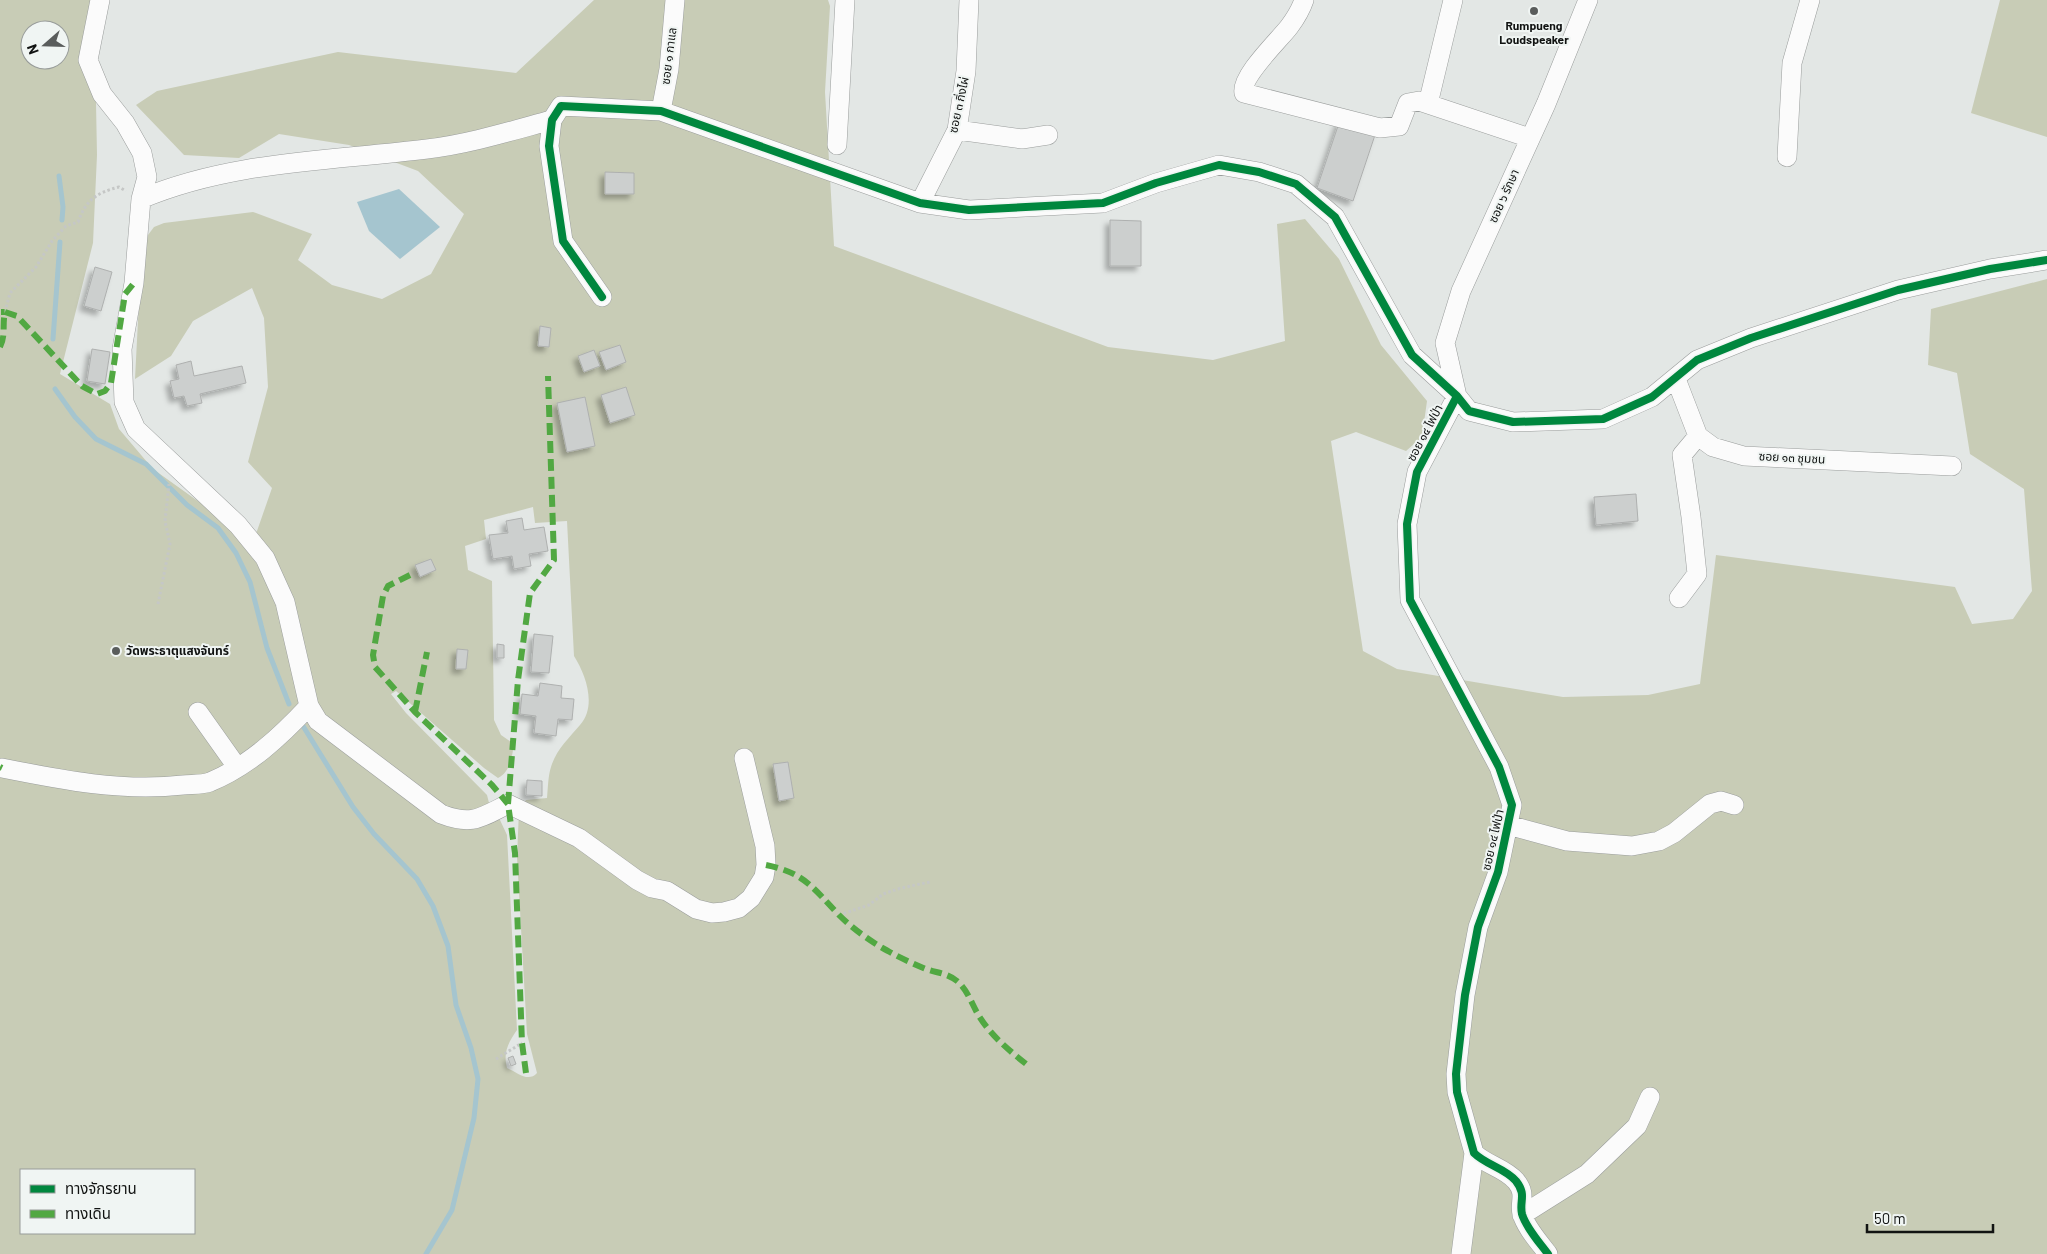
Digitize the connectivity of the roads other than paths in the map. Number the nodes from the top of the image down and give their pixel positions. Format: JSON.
{"nodes":[{"id":1,"x":100,"y":0,"type":"edge"},
{"id":2,"x":675,"y":0,"type":"edge"},
{"id":3,"x":845,"y":0,"type":"edge"},
{"id":4,"x":969,"y":0,"type":"edge"},
{"id":5,"x":1304,"y":0,"type":"edge"},
{"id":6,"x":1453,"y":0,"type":"edge"},
{"id":7,"x":1588,"y":0,"type":"edge"},
{"id":8,"x":1810,"y":0,"type":"edge"},
{"id":9,"x":1428,"y":104,"type":"junction"},
{"id":10,"x":661,"y":111,"type":"junction"},
{"id":11,"x":552,"y":120,"type":"junction"},
{"id":12,"x":957,"y":130,"type":"junction"},
{"id":13,"x":1048,"y":135,"type":"dead end"},
{"id":14,"x":1530,"y":138,"type":"junction"},
{"id":15,"x":837,"y":145,"type":"dead end"},
{"id":16,"x":1787,"y":157,"type":"dead end"},
{"id":17,"x":141,"y":199,"type":"junction"},
{"id":18,"x":920,"y":202,"type":"junction"},
{"id":19,"x":2047,"y":260,"type":"edge"},
{"id":20,"x":602,"y":297,"type":"dead end"},
{"id":21,"x":1676,"y":379,"type":"junction"},
{"id":22,"x":1457,"y":396,"type":"junction"},
{"id":23,"x":1698,"y":436,"type":"junction"},
{"id":24,"x":1952,"y":466,"type":"dead end"},
{"id":25,"x":1679,"y":598,"type":"dead end"},
{"id":26,"x":309,"y":706,"type":"junction"},
{"id":27,"x":198,"y":712,"type":"dead end"},
{"id":28,"x":744,"y":758,"type":"dead end"},
{"id":29,"x":237,"y":767,"type":"junction"},
{"id":30,"x":2,"y":768,"type":"dead end"},
{"id":31,"x":1734,"y":805,"type":"dead end"},
{"id":32,"x":1508,"y":825,"type":"junction"},
{"id":33,"x":1650,"y":1098,"type":"dead end"},
{"id":34,"x":1474,"y":1153,"type":"junction"},
{"id":35,"x":1522,"y":1215,"type":"junction"},
{"id":36,"x":1461,"y":1254,"type":"edge"},
{"id":37,"x":1548,"y":1254,"type":"edge"}],
"edges":[{"from":1,"to":17,"type":"street"},
{"from":2,"to":10,"type":"street","name":"ซอย ๑ กาแล"},
{"from":3,"to":15,"type":"street"},
{"from":4,"to":12,"type":"street","name":"ซอย ๓ กิ่งไผ่"},
{"from":5,"to":9,"type":"street"},
{"from":6,"to":9,"type":"street"},
{"from":7,"to":14,"type":"street","name":"ซอย ๖ รักษา"},
{"from":8,"to":16,"type":"street"},
{"from":9,"to":14,"type":"street"},
{"from":10,"to":11,"type":"street"},
{"from":10,"to":18,"type":"street"},
{"from":11,"to":17,"type":"street"},
{"from":11,"to":20,"type":"street"},
{"from":12,"to":13,"type":"street"},
{"from":12,"to":18,"type":"street","name":"ซอย ๓ กิ่งไผ่"},
{"from":14,"to":22,"type":"street","name":"ซอย ๖ รักษา"},
{"from":17,"to":26,"type":"street"},
{"from":18,"to":22,"type":"street"},
{"from":19,"to":21,"type":"street"},
{"from":21,"to":22,"type":"street"},
{"from":21,"to":23,"type":"street"},
{"from":22,"to":32,"type":"street","name":"ซอย ๑๔ ไฟป่า"},
{"from":23,"to":24,"type":"street","name":"ซอย ๑๓ ชุมชน"},
{"from":23,"to":25,"type":"street"},
{"from":26,"to":28,"type":"street"},
{"from":26,"to":29,"type":"street"},
{"from":27,"to":29,"type":"street"},
{"from":29,"to":30,"type":"street"},
{"from":31,"to":32,"type":"street"},
{"from":32,"to":34,"type":"street","name":"ซอย ๑๔ ไฟป่า"},
{"from":33,"to":35,"type":"street"},
{"from":34,"to":35,"type":"street"},
{"from":34,"to":36,"type":"street"},
{"from":35,"to":37,"type":"street"}]}
